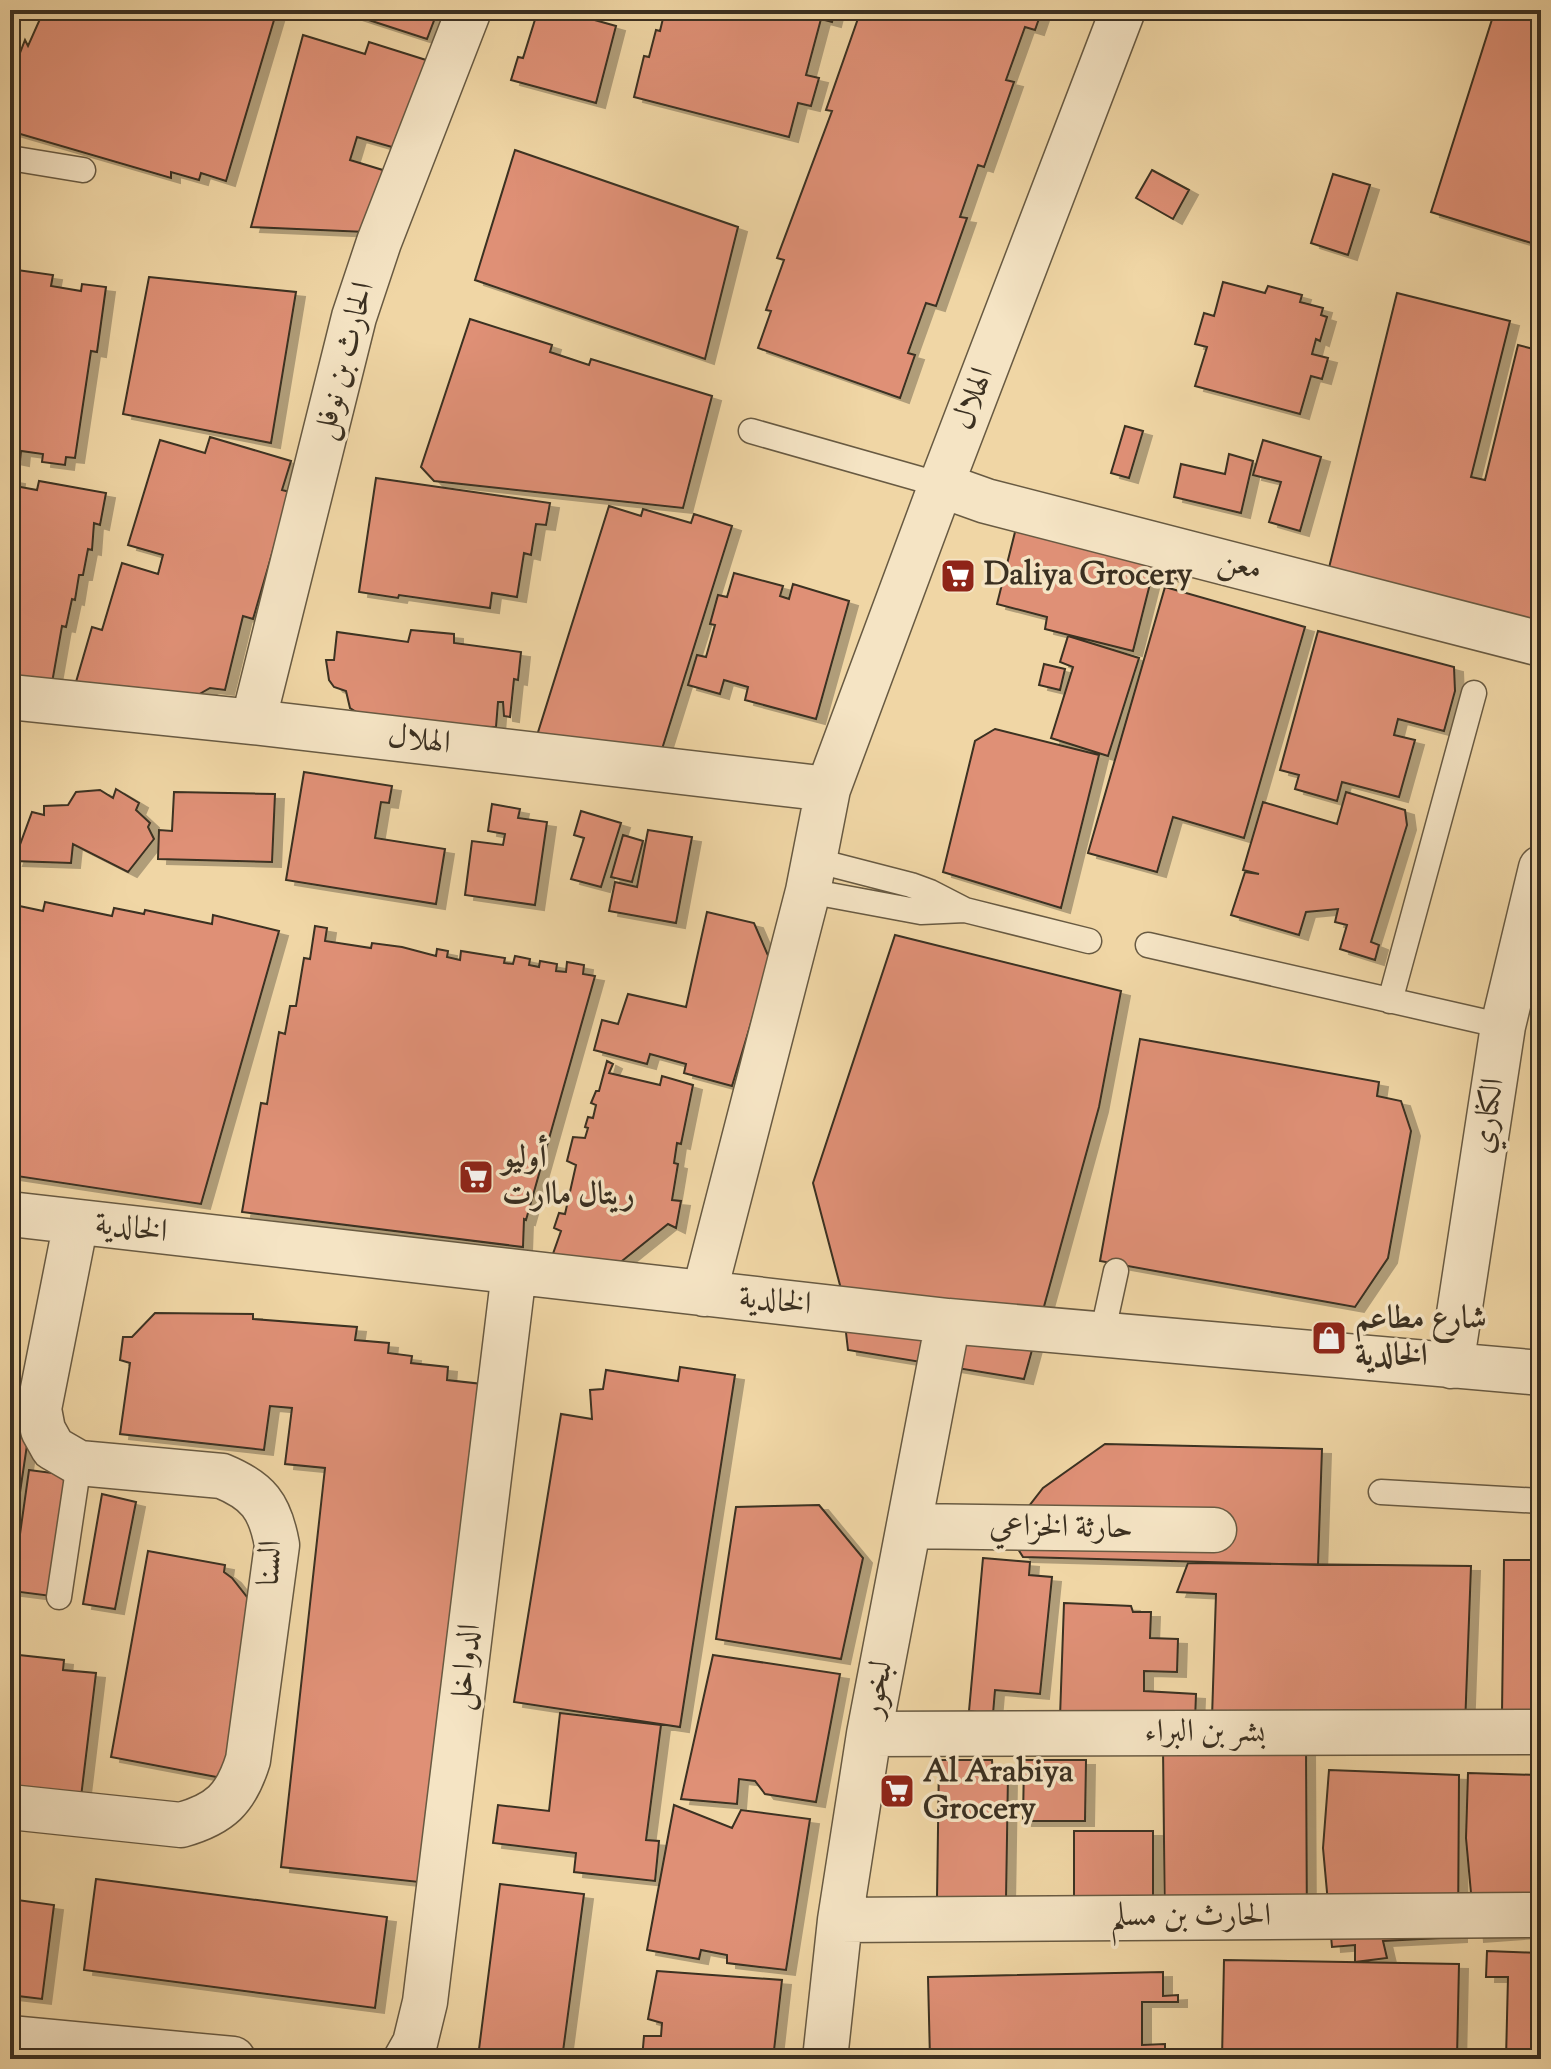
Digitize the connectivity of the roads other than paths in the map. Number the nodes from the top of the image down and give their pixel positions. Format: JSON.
{"nodes":[{"id":1,"x":469,"y":10,"type":"edge"},
{"id":2,"x":1123,"y":10,"type":"edge"},
{"id":3,"x":10,"y":158,"type":"edge"},
{"id":4,"x":83,"y":170,"type":"dead end"},
{"id":5,"x":751,"y":431,"type":"dead end"},
{"id":6,"x":941,"y":485,"type":"junction"},
{"id":7,"x":1541,"y":644,"type":"edge"},
{"id":8,"x":1474,"y":693,"type":"dead end"},
{"id":9,"x":10,"y":697,"type":"edge"},
{"id":10,"x":253,"y":722,"type":"junction"},
{"id":11,"x":828,"y":789,"type":"junction"},
{"id":12,"x":1541,"y":868,"type":"edge"},
{"id":13,"x":811,"y":876,"type":"junction"},
{"id":14,"x":1089,"y":941,"type":"dead end"},
{"id":15,"x":1148,"y":945,"type":"dead end"},
{"id":16,"x":1390,"y":1001,"type":"junction"},
{"id":17,"x":1503,"y":1026,"type":"junction"},
{"id":18,"x":10,"y":1214,"type":"edge"},
{"id":19,"x":76,"y":1222,"type":"junction"},
{"id":20,"x":1116,"y":1271,"type":"dead end"},
{"id":21,"x":514,"y":1272,"type":"junction"},
{"id":22,"x":704,"y":1294,"type":"junction"},
{"id":23,"x":948,"y":1321,"type":"junction"},
{"id":24,"x":1102,"y":1335,"type":"junction"},
{"id":25,"x":1451,"y":1366,"type":"junction"},
{"id":26,"x":1541,"y":1373,"type":"edge"},
{"id":27,"x":79,"y":1463,"type":"junction"},
{"id":28,"x":1381,"y":1492,"type":"dead end"},
{"id":29,"x":1541,"y":1501,"type":"edge"},
{"id":30,"x":909,"y":1526,"type":"junction"},
{"id":31,"x":1214,"y":1530,"type":"dead end"},
{"id":32,"x":59,"y":1597,"type":"dead end"},
{"id":33,"x":1541,"y":1732,"type":"edge"},
{"id":34,"x":869,"y":1734,"type":"junction"},
{"id":35,"x":10,"y":1807,"type":"edge"},
{"id":36,"x":1541,"y":1915,"type":"edge"},
{"id":37,"x":840,"y":1920,"type":"junction"},
{"id":38,"x":10,"y":2038,"type":"edge"},
{"id":39,"x":233,"y":2059,"type":"edge"},
{"id":40,"x":406,"y":2059,"type":"edge"},
{"id":41,"x":825,"y":2059,"type":"edge"}],
"edges":[{"from":1,"to":10,"type":"street","name":"الحارث بن نوفل"},
{"from":2,"to":6,"type":"street","name":"الهلال"},
{"from":3,"to":4,"type":"lane"},
{"from":5,"to":6,"type":"lane"},
{"from":6,"to":7,"type":"street","name":"معن"},
{"from":6,"to":11,"type":"street","name":"الهلال"},
{"from":8,"to":16,"type":"lane"},
{"from":9,"to":10,"type":"street","name":"الهلال"},
{"from":10,"to":11,"type":"street","name":"الهلال"},
{"from":11,"to":13,"type":"street","name":"الهلال"},
{"from":12,"to":17,"type":"street","name":"الكناري"},
{"from":13,"to":14,"type":"lane"},
{"from":13,"to":22,"type":"street","name":"الهلال"},
{"from":15,"to":16,"type":"lane"},
{"from":16,"to":17,"type":"lane"},
{"from":17,"to":25,"type":"street","name":"الكناري"},
{"from":18,"to":19,"type":"street","name":"الخالدية"},
{"from":19,"to":21,"type":"street","name":"الخالدية"},
{"from":19,"to":27,"type":"street"},
{"from":20,"to":24,"type":"lane"},
{"from":21,"to":22,"type":"street","name":"الخالدية"},
{"from":21,"to":40,"type":"street","name":"الدواخل"},
{"from":22,"to":23,"type":"street","name":"الخالدية"},
{"from":23,"to":24,"type":"street","name":"الخالدية"},
{"from":23,"to":30,"type":"street","name":"لبخور"},
{"from":24,"to":25,"type":"street","name":"الخالدية"},
{"from":25,"to":26,"type":"street","name":"الخالدية"},
{"from":27,"to":32,"type":"lane"},
{"from":27,"to":35,"type":"street","name":"السنا"},
{"from":28,"to":29,"type":"lane"},
{"from":30,"to":31,"type":"street","name":"حارثة الخزاعي"},
{"from":30,"to":34,"type":"street","name":"لبخور"},
{"from":33,"to":34,"type":"street","name":"بشر بن البراء"},
{"from":34,"to":37,"type":"street","name":"لبخور"},
{"from":36,"to":37,"type":"street","name":"الحارث بن مسلم"},
{"from":37,"to":41,"type":"street","name":"لبخور"},
{"from":38,"to":39,"type":"street"}]}
